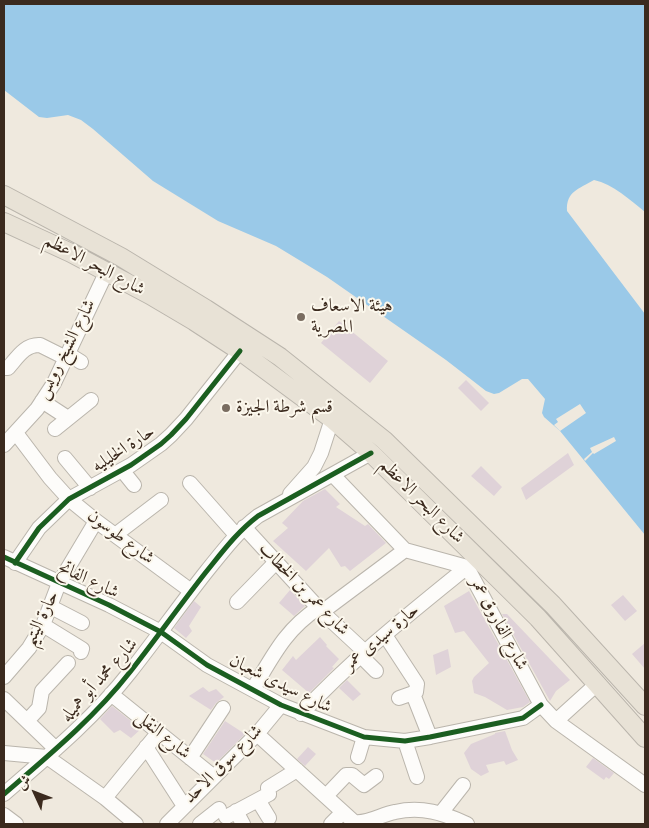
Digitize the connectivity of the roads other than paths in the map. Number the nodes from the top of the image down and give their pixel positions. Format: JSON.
{"nodes":[{"id":1,"x":4,"y":195,"type":"edge"},
{"id":2,"x":4,"y":222,"type":"edge"},
{"id":3,"x":106,"y":273,"type":"junction"},
{"id":4,"x":240,"y":351,"type":"junction"},
{"id":5,"x":67,"y":356,"type":"junction"},
{"id":6,"x":81,"y":362,"type":"dead end"},
{"id":7,"x":4,"y":368,"type":"edge"},
{"id":8,"x":92,"y":400,"type":"dead end"},
{"id":9,"x":42,"y":401,"type":"junction"},
{"id":10,"x":68,"y":418,"type":"junction"},
{"id":11,"x":332,"y":419,"type":"junction"},
{"id":12,"x":55,"y":429,"type":"dead end"},
{"id":13,"x":16,"y":433,"type":"junction"},
{"id":14,"x":4,"y":445,"type":"edge"},
{"id":15,"x":371,"y":453,"type":"junction"},
{"id":16,"x":65,"y":458,"type":"dead end"},
{"id":17,"x":122,"y":470,"type":"junction"},
{"id":18,"x":333,"y":475,"type":"junction"},
{"id":19,"x":190,"y":483,"type":"dead end"},
{"id":20,"x":134,"y":486,"type":"dead end"},
{"id":21,"x":90,"y":488,"type":"junction"},
{"id":22,"x":69,"y":499,"type":"junction"},
{"id":23,"x":161,"y":500,"type":"dead end"},
{"id":24,"x":279,"y":505,"type":"junction"},
{"id":25,"x":96,"y":521,"type":"junction"},
{"id":26,"x":240,"y":531,"type":"junction"},
{"id":27,"x":114,"y":535,"type":"junction"},
{"id":28,"x":404,"y":550,"type":"junction"},
{"id":29,"x":9,"y":560,"type":"edge"},
{"id":30,"x":275,"y":563,"type":"junction"},
{"id":31,"x":467,"y":567,"type":"junction"},
{"id":32,"x":60,"y":582,"type":"junction"},
{"id":33,"x":191,"y":591,"type":"junction"},
{"id":34,"x":238,"y":602,"type":"dead end"},
{"id":35,"x":51,"y":607,"type":"junction"},
{"id":36,"x":320,"y":610,"type":"junction"},
{"id":37,"x":82,"y":623,"type":"dead end"},
{"id":38,"x":43,"y":625,"type":"junction"},
{"id":39,"x":161,"y":632,"type":"junction"},
{"id":40,"x":385,"y":635,"type":"junction"},
{"id":41,"x":81,"y":652,"type":"dead end"},
{"id":42,"x":362,"y":653,"type":"junction"},
{"id":43,"x":68,"y":663,"type":"dead end"},
{"id":44,"x":376,"y":671,"type":"dead end"},
{"id":45,"x":4,"y":677,"type":"edge"},
{"id":46,"x":598,"y":684,"type":"junction"},
{"id":47,"x":253,"y":689,"type":"junction"},
{"id":48,"x":111,"y":694,"type":"junction"},
{"id":49,"x":413,"y":694,"type":"junction"},
{"id":50,"x":399,"y":698,"type":"dead end"},
{"id":51,"x":4,"y":699,"type":"edge"},
{"id":52,"x":281,"y":705,"type":"junction"},
{"id":53,"x":541,"y":705,"type":"junction"},
{"id":54,"x":645,"y":706,"type":"edge"},
{"id":55,"x":223,"y":708,"type":"dead end"},
{"id":56,"x":301,"y":714,"type":"junction"},
{"id":57,"x":27,"y":721,"type":"junction"},
{"id":58,"x":556,"y":721,"type":"junction"},
{"id":59,"x":158,"y":733,"type":"junction"},
{"id":60,"x":257,"y":734,"type":"junction"},
{"id":61,"x":364,"y":737,"type":"junction"},
{"id":62,"x":430,"y":737,"type":"junction"},
{"id":63,"x":645,"y":738,"type":"edge"},
{"id":64,"x":405,"y":741,"type":"junction"},
{"id":65,"x":146,"y":747,"type":"junction"},
{"id":66,"x":4,"y":753,"type":"edge"},
{"id":67,"x":52,"y":753,"type":"junction"},
{"id":68,"x":358,"y":757,"type":"dead end"},
{"id":69,"x":190,"y":758,"type":"junction"},
{"id":70,"x":297,"y":770,"type":"junction"},
{"id":71,"x":376,"y":776,"type":"dead end"},
{"id":72,"x":214,"y":777,"type":"junction"},
{"id":73,"x":417,"y":777,"type":"dead end"},
{"id":74,"x":645,"y":784,"type":"edge"},
{"id":75,"x":463,"y":785,"type":"dead end"},
{"id":76,"x":4,"y":794,"type":"edge"},
{"id":77,"x":326,"y":796,"type":"junction"},
{"id":78,"x":105,"y":798,"type":"junction"},
{"id":79,"x":258,"y":800,"type":"junction"},
{"id":80,"x":184,"y":806,"type":"junction"},
{"id":81,"x":227,"y":812,"type":"junction"},
{"id":82,"x":441,"y":813,"type":"junction"},
{"id":83,"x":4,"y":814,"type":"edge"},
{"id":84,"x":269,"y":818,"type":"dead end"},
{"id":85,"x":395,"y":818,"type":"edge"},
{"id":86,"x":349,"y":819,"type":"edge"},
{"id":87,"x":206,"y":822,"type":"edge"},
{"id":88,"x":16,"y":824,"type":"edge"},
{"id":89,"x":136,"y":824,"type":"edge"},
{"id":90,"x":167,"y":824,"type":"edge"},
{"id":91,"x":244,"y":824,"type":"edge"},
{"id":92,"x":331,"y":824,"type":"edge"},
{"id":93,"x":467,"y":824,"type":"edge"}],
"edges":[{"from":1,"to":54,"type":"main road","name":"شارع البحر الاعظم"},
{"from":2,"to":3,"type":"main road","name":"شارع البحر الاعظم"},
{"from":3,"to":4,"type":"main road","name":"شارع البحر الاعظم"},
{"from":3,"to":5,"type":"street","name":"شارع الشيخ رويس"},
{"from":4,"to":11,"type":"main road","name":"شارع البحر الاعظم"},
{"from":4,"to":17,"type":"street","name":"حارة الخليليه"},
{"from":5,"to":6,"type":"street"},
{"from":5,"to":7,"type":"street"},
{"from":5,"to":9,"type":"street","name":"شارع الشيخ رويس"},
{"from":8,"to":10,"type":"street"},
{"from":9,"to":10,"type":"street"},
{"from":9,"to":13,"type":"street","name":"شارع الشيخ رويس"},
{"from":10,"to":12,"type":"street"},
{"from":11,"to":15,"type":"main road","name":"شارع البحر الاعظم"},
{"from":11,"to":24,"type":"street","name":"شارع محمد أبو هميله"},
{"from":13,"to":14,"type":"street","name":"شارع الشيخ رويس"},
{"from":13,"to":22,"type":"street","name":"شارع طوسون"},
{"from":15,"to":18,"type":"street","name":"شارع محمد أبو هميله"},
{"from":15,"to":46,"type":"main road","name":"شارع البحر الاعظم"},
{"from":16,"to":21,"type":"street"},
{"from":17,"to":20,"type":"street"},
{"from":17,"to":21,"type":"street","name":"حارة الخليليه"},
{"from":18,"to":24,"type":"street","name":"شارع محمد أبو هميله"},
{"from":18,"to":28,"type":"street"},
{"from":19,"to":26,"type":"street"},
{"from":21,"to":22,"type":"street","name":"حارة الخليليه"},
{"from":22,"to":25,"type":"street","name":"شارع طوسون"},
{"from":22,"to":29,"type":"street","name":"حارة الخليليه"},
{"from":23,"to":27,"type":"street"},
{"from":24,"to":26,"type":"street","name":"شارع محمد أبو هميله"},
{"from":25,"to":27,"type":"street","name":"شارع طوسون"},
{"from":25,"to":32,"type":"street","name":"حارة اليتيم"},
{"from":26,"to":30,"type":"street","name":"شارع عمر بن الخطاب"},
{"from":26,"to":33,"type":"street","name":"شارع محمد أبو هميله"},
{"from":27,"to":33,"type":"street","name":"شارع طوسون"},
{"from":28,"to":31,"type":"street","name":"شارع الفاروق عمر"},
{"from":28,"to":36,"type":"street"},
{"from":29,"to":32,"type":"street","name":"شارع الفاتح"},
{"from":30,"to":34,"type":"street"},
{"from":30,"to":36,"type":"street","name":"شارع عمر بن الخطاب"},
{"from":31,"to":40,"type":"street","name":"حارة سيدى عمر"},
{"from":31,"to":53,"type":"street","name":"شارع الفاروق عمر"},
{"from":32,"to":35,"type":"street","name":"حارة اليتيم"},
{"from":32,"to":39,"type":"street","name":"شارع الفاتح"},
{"from":33,"to":39,"type":"street","name":"شارع محمد أبو هميله"},
{"from":35,"to":37,"type":"street"},
{"from":35,"to":38,"type":"street","name":"حارة اليتيم"},
{"from":36,"to":42,"type":"street","name":"شارع عمر بن الخطاب"},
{"from":36,"to":47,"type":"street"},
{"from":38,"to":41,"type":"street"},
{"from":38,"to":45,"type":"street","name":"حارة اليتيم"},
{"from":39,"to":47,"type":"street","name":"شارع سيدى شعبان"},
{"from":39,"to":48,"type":"street","name":"شارع محمد أبو هميله"},
{"from":40,"to":42,"type":"street","name":"حارة سيدى عمر"},
{"from":40,"to":49,"type":"street"},
{"from":42,"to":44,"type":"street","name":"شارع عمر بن الخطاب"},
{"from":42,"to":56,"type":"street","name":"حارة سيدى عمر"},
{"from":43,"to":57,"type":"street"},
{"from":46,"to":58,"type":"street"},
{"from":46,"to":63,"type":"main road","name":"شارع البحر الاعظم"},
{"from":47,"to":52,"type":"street","name":"شارع سيدى شعبان"},
{"from":48,"to":59,"type":"street","name":"شارع النقلى"},
{"from":48,"to":67,"type":"street","name":"شارع محمد أبو هميله"},
{"from":49,"to":50,"type":"street"},
{"from":49,"to":62,"type":"street"},
{"from":51,"to":57,"type":"street"},
{"from":52,"to":56,"type":"street","name":"شارع سيدى شعبان"},
{"from":52,"to":60,"type":"street","name":"شارع سوق الاحد"},
{"from":53,"to":58,"type":"street","name":"شارع الفاروق عمر"},
{"from":53,"to":62,"type":"street","name":"شارع سيدى شعبان"},
{"from":55,"to":69,"type":"street"},
{"from":56,"to":61,"type":"street","name":"شارع سيدى شعبان"},
{"from":57,"to":67,"type":"street"},
{"from":58,"to":74,"type":"street"},
{"from":59,"to":65,"type":"street"},
{"from":59,"to":69,"type":"street","name":"شارع النقلى"},
{"from":60,"to":70,"type":"street"},
{"from":60,"to":72,"type":"street","name":"شارع سوق الاحد"},
{"from":61,"to":64,"type":"street","name":"شارع سيدى شعبان"},
{"from":61,"to":68,"type":"street"},
{"from":62,"to":64,"type":"street","name":"شارع سيدى شعبان"},
{"from":64,"to":73,"type":"street"},
{"from":65,"to":78,"type":"street"},
{"from":65,"to":80,"type":"street"},
{"from":66,"to":67,"type":"street"},
{"from":67,"to":76,"type":"street","name":"شارع محمد أبو هميله"},
{"from":67,"to":78,"type":"street"},
{"from":69,"to":72,"type":"street","name":"شارع النقلى"},
{"from":70,"to":77,"type":"street"},
{"from":70,"to":79,"type":"street"},
{"from":71,"to":77,"type":"street"},
{"from":72,"to":80,"type":"street","name":"شارع سوق الاحد"},
{"from":75,"to":82,"type":"street"},
{"from":77,"to":86,"type":"street"},
{"from":78,"to":89,"type":"street"},
{"from":79,"to":81,"type":"street"},
{"from":79,"to":84,"type":"street"},
{"from":80,"to":90,"type":"street","name":"شارع سوق الاحد"},
{"from":81,"to":87,"type":"street"},
{"from":81,"to":91,"type":"street"},
{"from":82,"to":85,"type":"street"},
{"from":82,"to":93,"type":"street"},
{"from":83,"to":88,"type":"street"},
{"from":85,"to":86,"type":"street"},
{"from":86,"to":92,"type":"street"}]}
